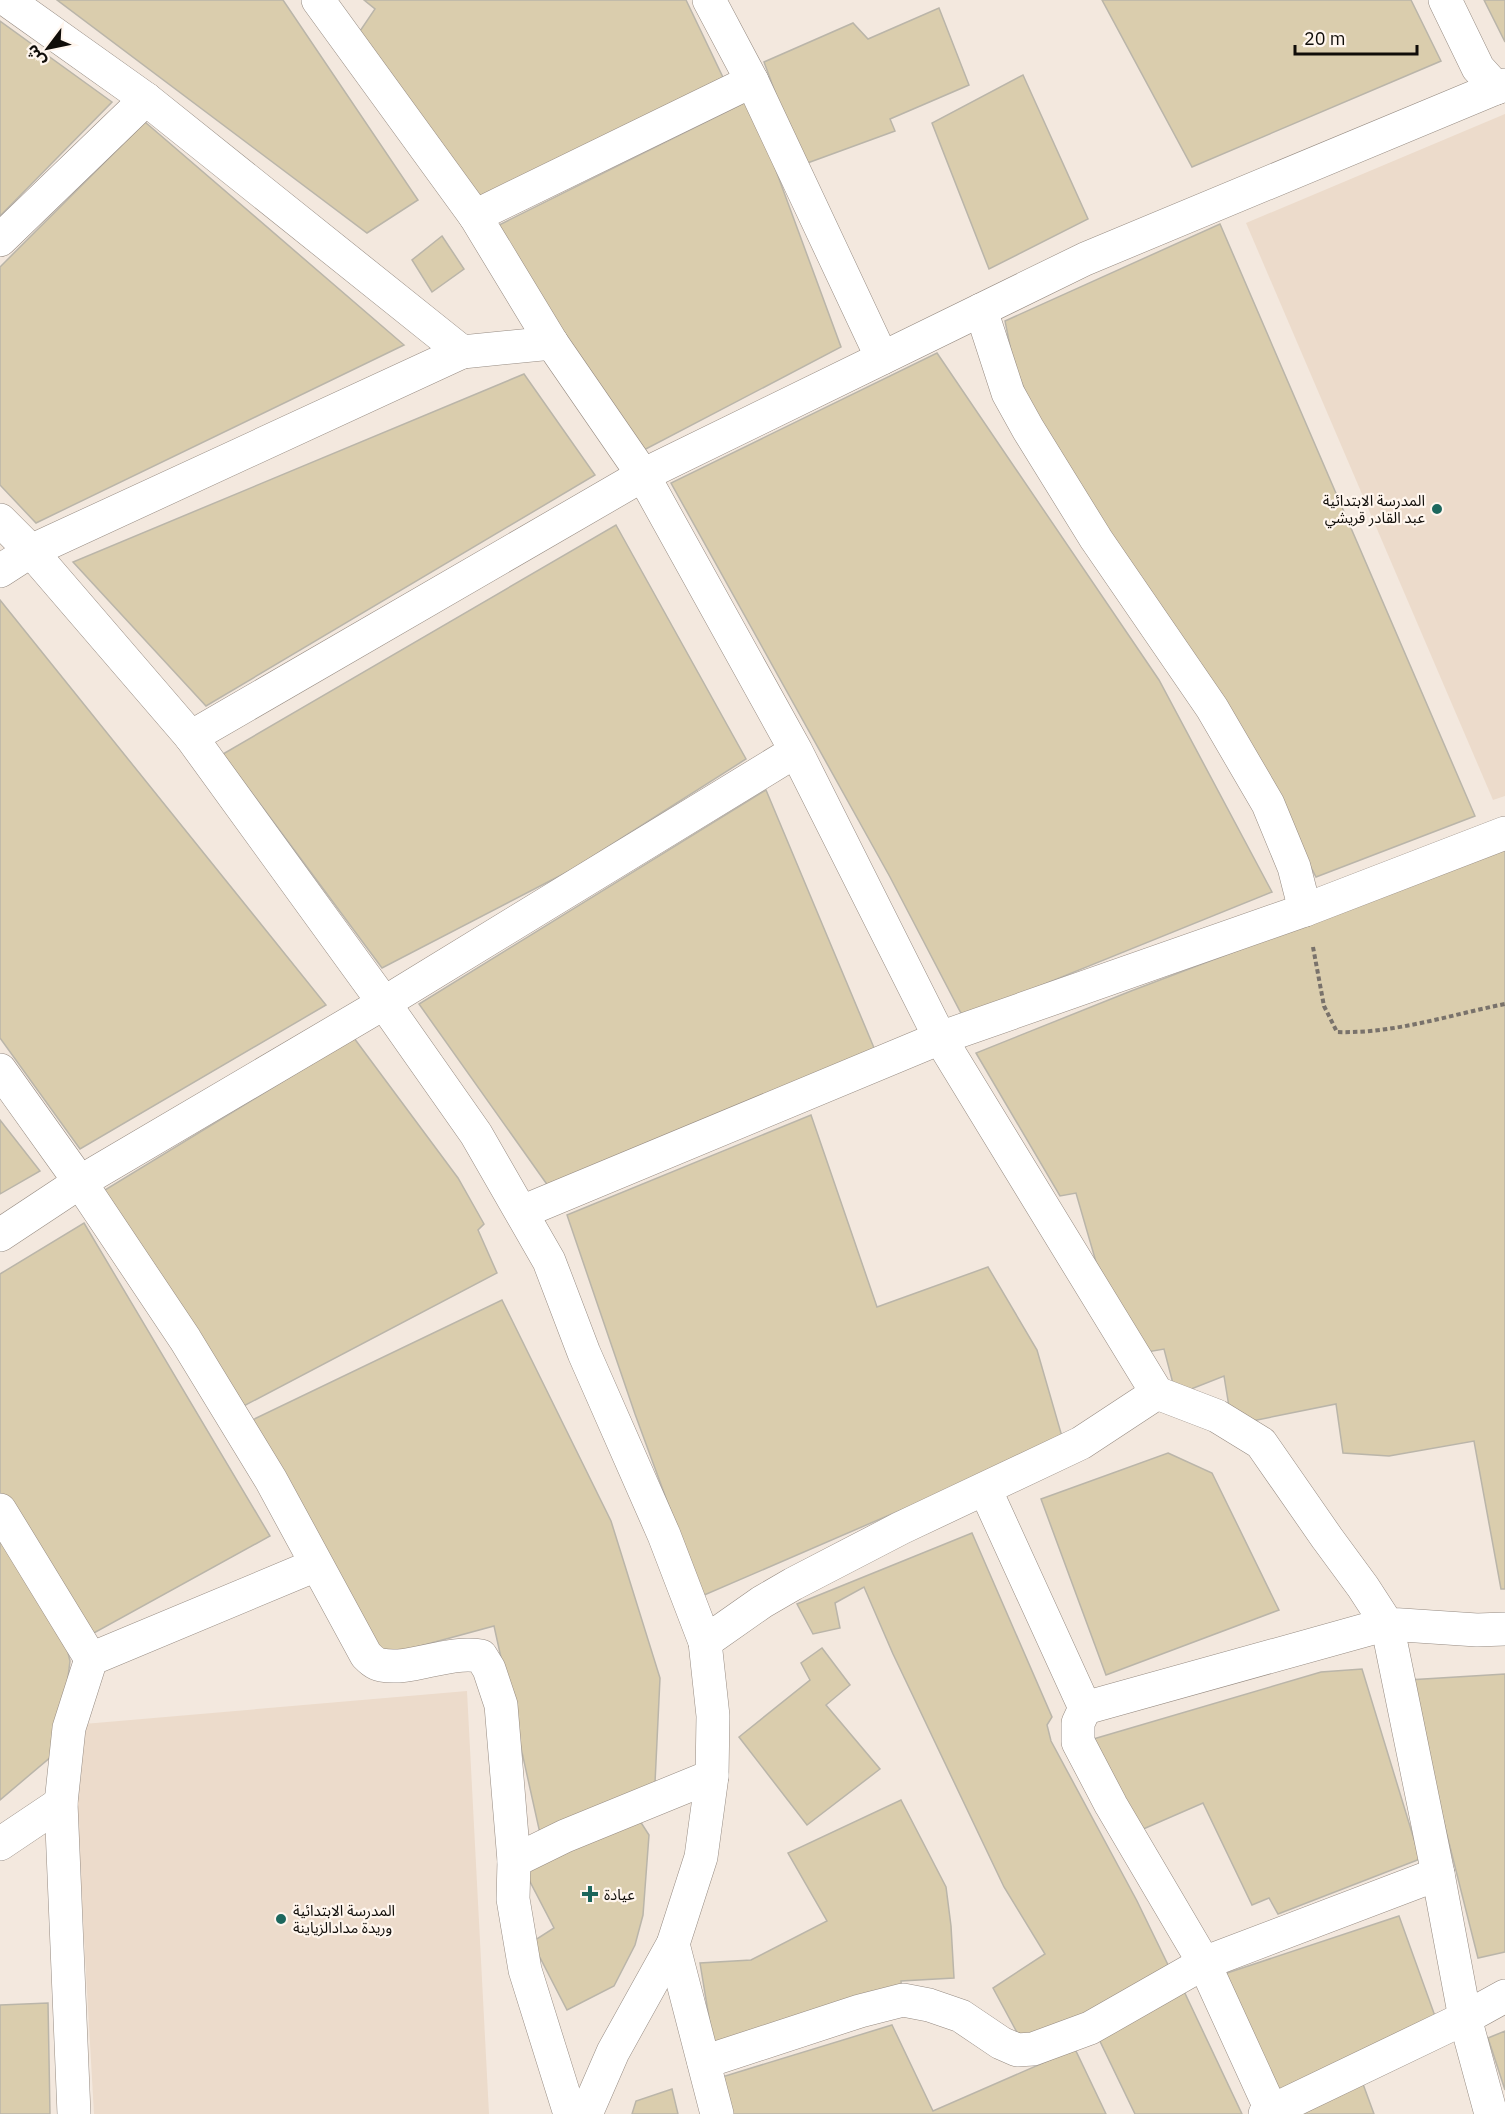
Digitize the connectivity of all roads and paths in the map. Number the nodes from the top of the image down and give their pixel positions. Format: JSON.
{"nodes":[{"id":1,"x":7,"y":0,"type":"edge"},
{"id":2,"x":709,"y":0,"type":"edge"},
{"id":3,"x":1445,"y":0,"type":"edge"},
{"id":4,"x":321,"y":1,"type":"edge"},
{"id":5,"x":752,"y":81,"type":"junction"},
{"id":6,"x":1500,"y":87,"type":"edge"},
{"id":7,"x":146,"y":99,"type":"junction"},
{"id":8,"x":475,"y":216,"type":"junction"},
{"id":9,"x":0,"y":240,"type":"edge"},
{"id":10,"x":981,"y":310,"type":"junction"},
{"id":11,"x":552,"y":343,"type":"junction"},
{"id":12,"x":462,"y":352,"type":"junction"},
{"id":13,"x":882,"y":358,"type":"junction"},
{"id":14,"x":643,"y":475,"type":"junction"},
{"id":15,"x":0,"y":520,"type":"edge"},
{"id":16,"x":31,"y":551,"type":"junction"},
{"id":17,"x":0,"y":570,"type":"edge"},
{"id":18,"x":191,"y":737,"type":"junction"},
{"id":19,"x":796,"y":751,"type":"junction"},
{"id":20,"x":1505,"y":833,"type":"edge"},
{"id":21,"x":1305,"y":910,"type":"junction"},
{"id":22,"x":384,"y":1003,"type":"junction"},
{"id":23,"x":1505,"y":1004,"type":"edge"},
{"id":24,"x":940,"y":1038,"type":"junction"},
{"id":25,"x":0,"y":1070,"type":"edge"},
{"id":26,"x":80,"y":1182,"type":"junction"},
{"id":27,"x":522,"y":1212,"type":"junction"},
{"id":28,"x":0,"y":1235,"type":"edge"},
{"id":29,"x":1157,"y":1393,"type":"junction"},
{"id":30,"x":985,"y":1489,"type":"junction"},
{"id":31,"x":0,"y":1510,"type":"edge"},
{"id":32,"x":316,"y":1565,"type":"junction"},
{"id":33,"x":1387,"y":1624,"type":"junction"},
{"id":34,"x":1505,"y":1629,"type":"edge"},
{"id":35,"x":705,"y":1642,"type":"junction"},
{"id":36,"x":91,"y":1659,"type":"junction"},
{"id":37,"x":1085,"y":1708,"type":"junction"},
{"id":38,"x":712,"y":1776,"type":"junction"},
{"id":39,"x":61,"y":1803,"type":"junction"},
{"id":40,"x":0,"y":1844,"type":"edge"},
{"id":41,"x":514,"y":1861,"type":"junction"},
{"id":42,"x":1438,"y":1874,"type":"junction"},
{"id":43,"x":673,"y":1944,"type":"junction"},
{"id":44,"x":1204,"y":1963,"type":"junction"},
{"id":45,"x":1505,"y":1996,"type":"edge"},
{"id":46,"x":1465,"y":2018,"type":"junction"},
{"id":47,"x":704,"y":2062,"type":"junction"},
{"id":48,"x":1270,"y":2113,"type":"edge"},
{"id":49,"x":74,"y":2114,"type":"edge"},
{"id":50,"x":570,"y":2114,"type":"edge"},
{"id":51,"x":586,"y":2114,"type":"edge"},
{"id":52,"x":717,"y":2114,"type":"edge"},
{"id":53,"x":1491,"y":2114,"type":"edge"}],
"edges":[{"from":1,"to":7,"type":"street"},
{"from":2,"to":5,"type":"street"},
{"from":3,"to":6,"type":"street"},
{"from":4,"to":8,"type":"street"},
{"from":5,"to":8,"type":"street"},
{"from":5,"to":13,"type":"street"},
{"from":6,"to":10,"type":"street"},
{"from":7,"to":9,"type":"street"},
{"from":7,"to":12,"type":"street"},
{"from":8,"to":11,"type":"street"},
{"from":10,"to":13,"type":"street"},
{"from":10,"to":21,"type":"street"},
{"from":11,"to":12,"type":"street"},
{"from":11,"to":14,"type":"street"},
{"from":12,"to":16,"type":"street"},
{"from":13,"to":14,"type":"street"},
{"from":14,"to":18,"type":"street"},
{"from":14,"to":19,"type":"street"},
{"from":15,"to":16,"type":"street"},
{"from":16,"to":17,"type":"street"},
{"from":16,"to":18,"type":"street"},
{"from":18,"to":22,"type":"street"},
{"from":19,"to":22,"type":"street"},
{"from":19,"to":24,"type":"street"},
{"from":20,"to":21,"type":"street"},
{"from":21,"to":23,"type":"path"},
{"from":21,"to":24,"type":"street"},
{"from":22,"to":26,"type":"street"},
{"from":22,"to":27,"type":"street"},
{"from":24,"to":27,"type":"street"},
{"from":24,"to":29,"type":"street"},
{"from":25,"to":26,"type":"street"},
{"from":26,"to":28,"type":"street"},
{"from":26,"to":32,"type":"street"},
{"from":27,"to":35,"type":"street"},
{"from":29,"to":30,"type":"street"},
{"from":29,"to":33,"type":"street"},
{"from":30,"to":35,"type":"street"},
{"from":30,"to":37,"type":"street"},
{"from":31,"to":36,"type":"street"},
{"from":32,"to":36,"type":"street"},
{"from":32,"to":41,"type":"street"},
{"from":33,"to":34,"type":"street"},
{"from":33,"to":37,"type":"street"},
{"from":33,"to":42,"type":"street"},
{"from":35,"to":38,"type":"street"},
{"from":36,"to":39,"type":"street"},
{"from":37,"to":44,"type":"street"},
{"from":38,"to":41,"type":"street"},
{"from":38,"to":43,"type":"street"},
{"from":39,"to":40,"type":"street"},
{"from":39,"to":49,"type":"street"},
{"from":41,"to":50,"type":"street"},
{"from":42,"to":44,"type":"street"},
{"from":42,"to":46,"type":"street"},
{"from":43,"to":47,"type":"street"},
{"from":43,"to":51,"type":"street"},
{"from":44,"to":47,"type":"street"},
{"from":44,"to":48,"type":"street"},
{"from":45,"to":46,"type":"street"},
{"from":46,"to":48,"type":"street"},
{"from":46,"to":53,"type":"street"},
{"from":47,"to":52,"type":"street"}]}
